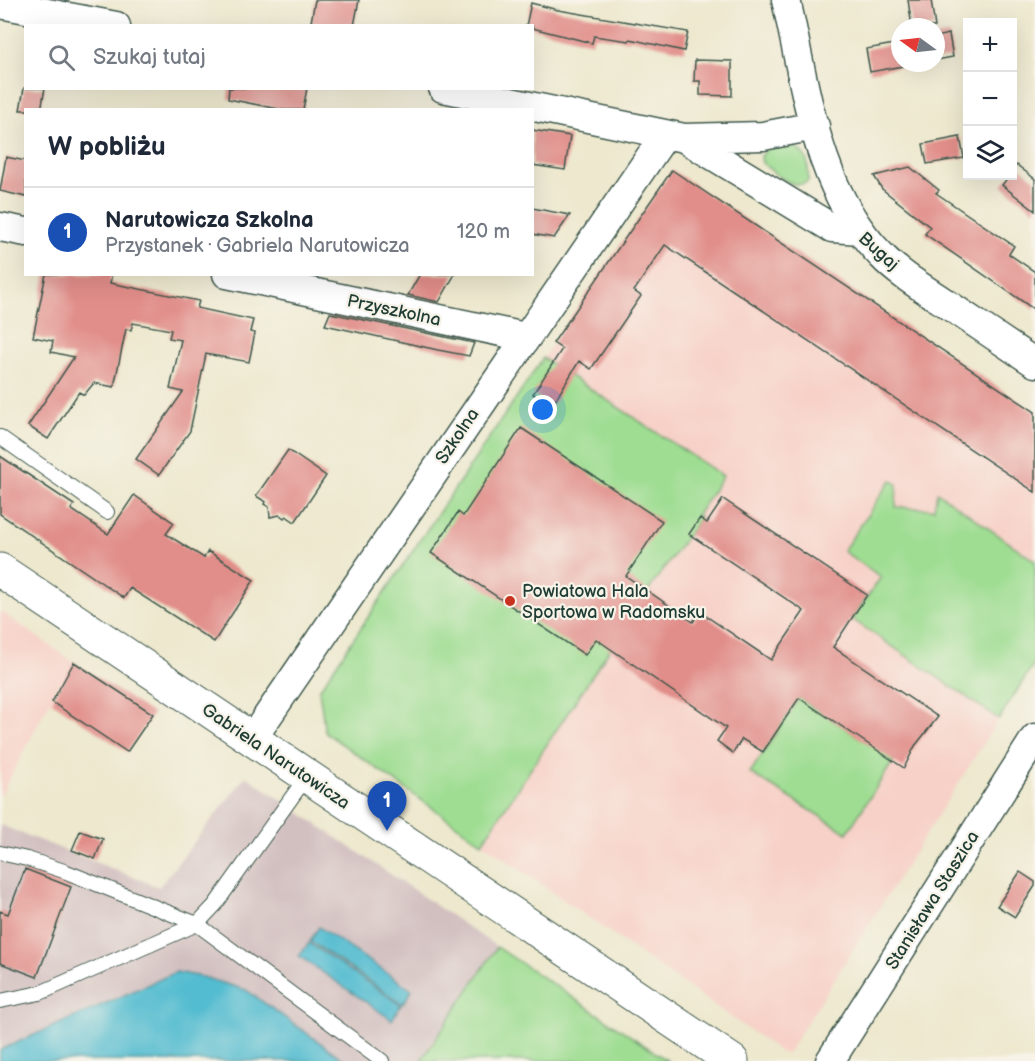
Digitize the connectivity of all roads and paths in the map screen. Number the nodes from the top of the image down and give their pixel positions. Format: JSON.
{"nodes":[{"id":1,"x":786,"y":0,"type":"edge"},
{"id":2,"x":0,"y":4,"type":"edge"},
{"id":3,"x":105,"y":24,"type":"edge"},
{"id":4,"x":452,"y":90,"type":"edge"},
{"id":5,"x":815,"y":126,"type":"junction"},
{"id":6,"x":675,"y":137,"type":"junction"},
{"id":7,"x":0,"y":226,"type":"edge"},
{"id":8,"x":860,"y":230,"type":"junction"},
{"id":9,"x":24,"y":232,"type":"edge"},
{"id":10,"x":236,"y":276,"type":"edge"},
{"id":11,"x":525,"y":337,"type":"junction"},
{"id":12,"x":1035,"y":363,"type":"edge"},
{"id":13,"x":0,"y":437,"type":"edge"},
{"id":14,"x":107,"y":512,"type":"dead end"},
{"id":15,"x":0,"y":570,"type":"edge"},
{"id":16,"x":1035,"y":738,"type":"edge"},
{"id":17,"x":252,"y":739,"type":"junction"},
{"id":18,"x":307,"y":776,"type":"junction"},
{"id":19,"x":0,"y":853,"type":"edge"},
{"id":20,"x":197,"y":924,"type":"junction"},
{"id":21,"x":0,"y":1001,"type":"edge"},
{"id":22,"x":382,"y":1061,"type":"edge"},
{"id":23,"x":732,"y":1061,"type":"edge"},
{"id":24,"x":830,"y":1061,"type":"edge"}],
"edges":[{"from":1,"to":5,"type":"street"},
{"from":2,"to":3,"type":"street"},
{"from":4,"to":6,"type":"street","name":"Bugaj"},
{"from":5,"to":6,"type":"street","name":"Bugaj"},
{"from":5,"to":8,"type":"street"},
{"from":6,"to":8,"type":"street","name":"Bugaj"},
{"from":6,"to":11,"type":"street","name":"Szkolna"},
{"from":7,"to":9,"type":"street"},
{"from":8,"to":12,"type":"street","name":"Bugaj"},
{"from":10,"to":11,"type":"street","name":"Przyszkolna"},
{"from":11,"to":17,"type":"street","name":"Szkolna"},
{"from":13,"to":14,"type":"lane"},
{"from":15,"to":17,"type":"main road","name":"Gabriela Narutowicza"},
{"from":16,"to":24,"type":"street","name":"Stanisława Staszica"},
{"from":17,"to":18,"type":"main road","name":"Gabriela Narutowicza"},
{"from":18,"to":20,"type":"lane"},
{"from":18,"to":23,"type":"main road","name":"Gabriela Narutowicza"},
{"from":19,"to":20,"type":"lane"},
{"from":20,"to":21,"type":"lane"},
{"from":20,"to":22,"type":"lane"}]}
